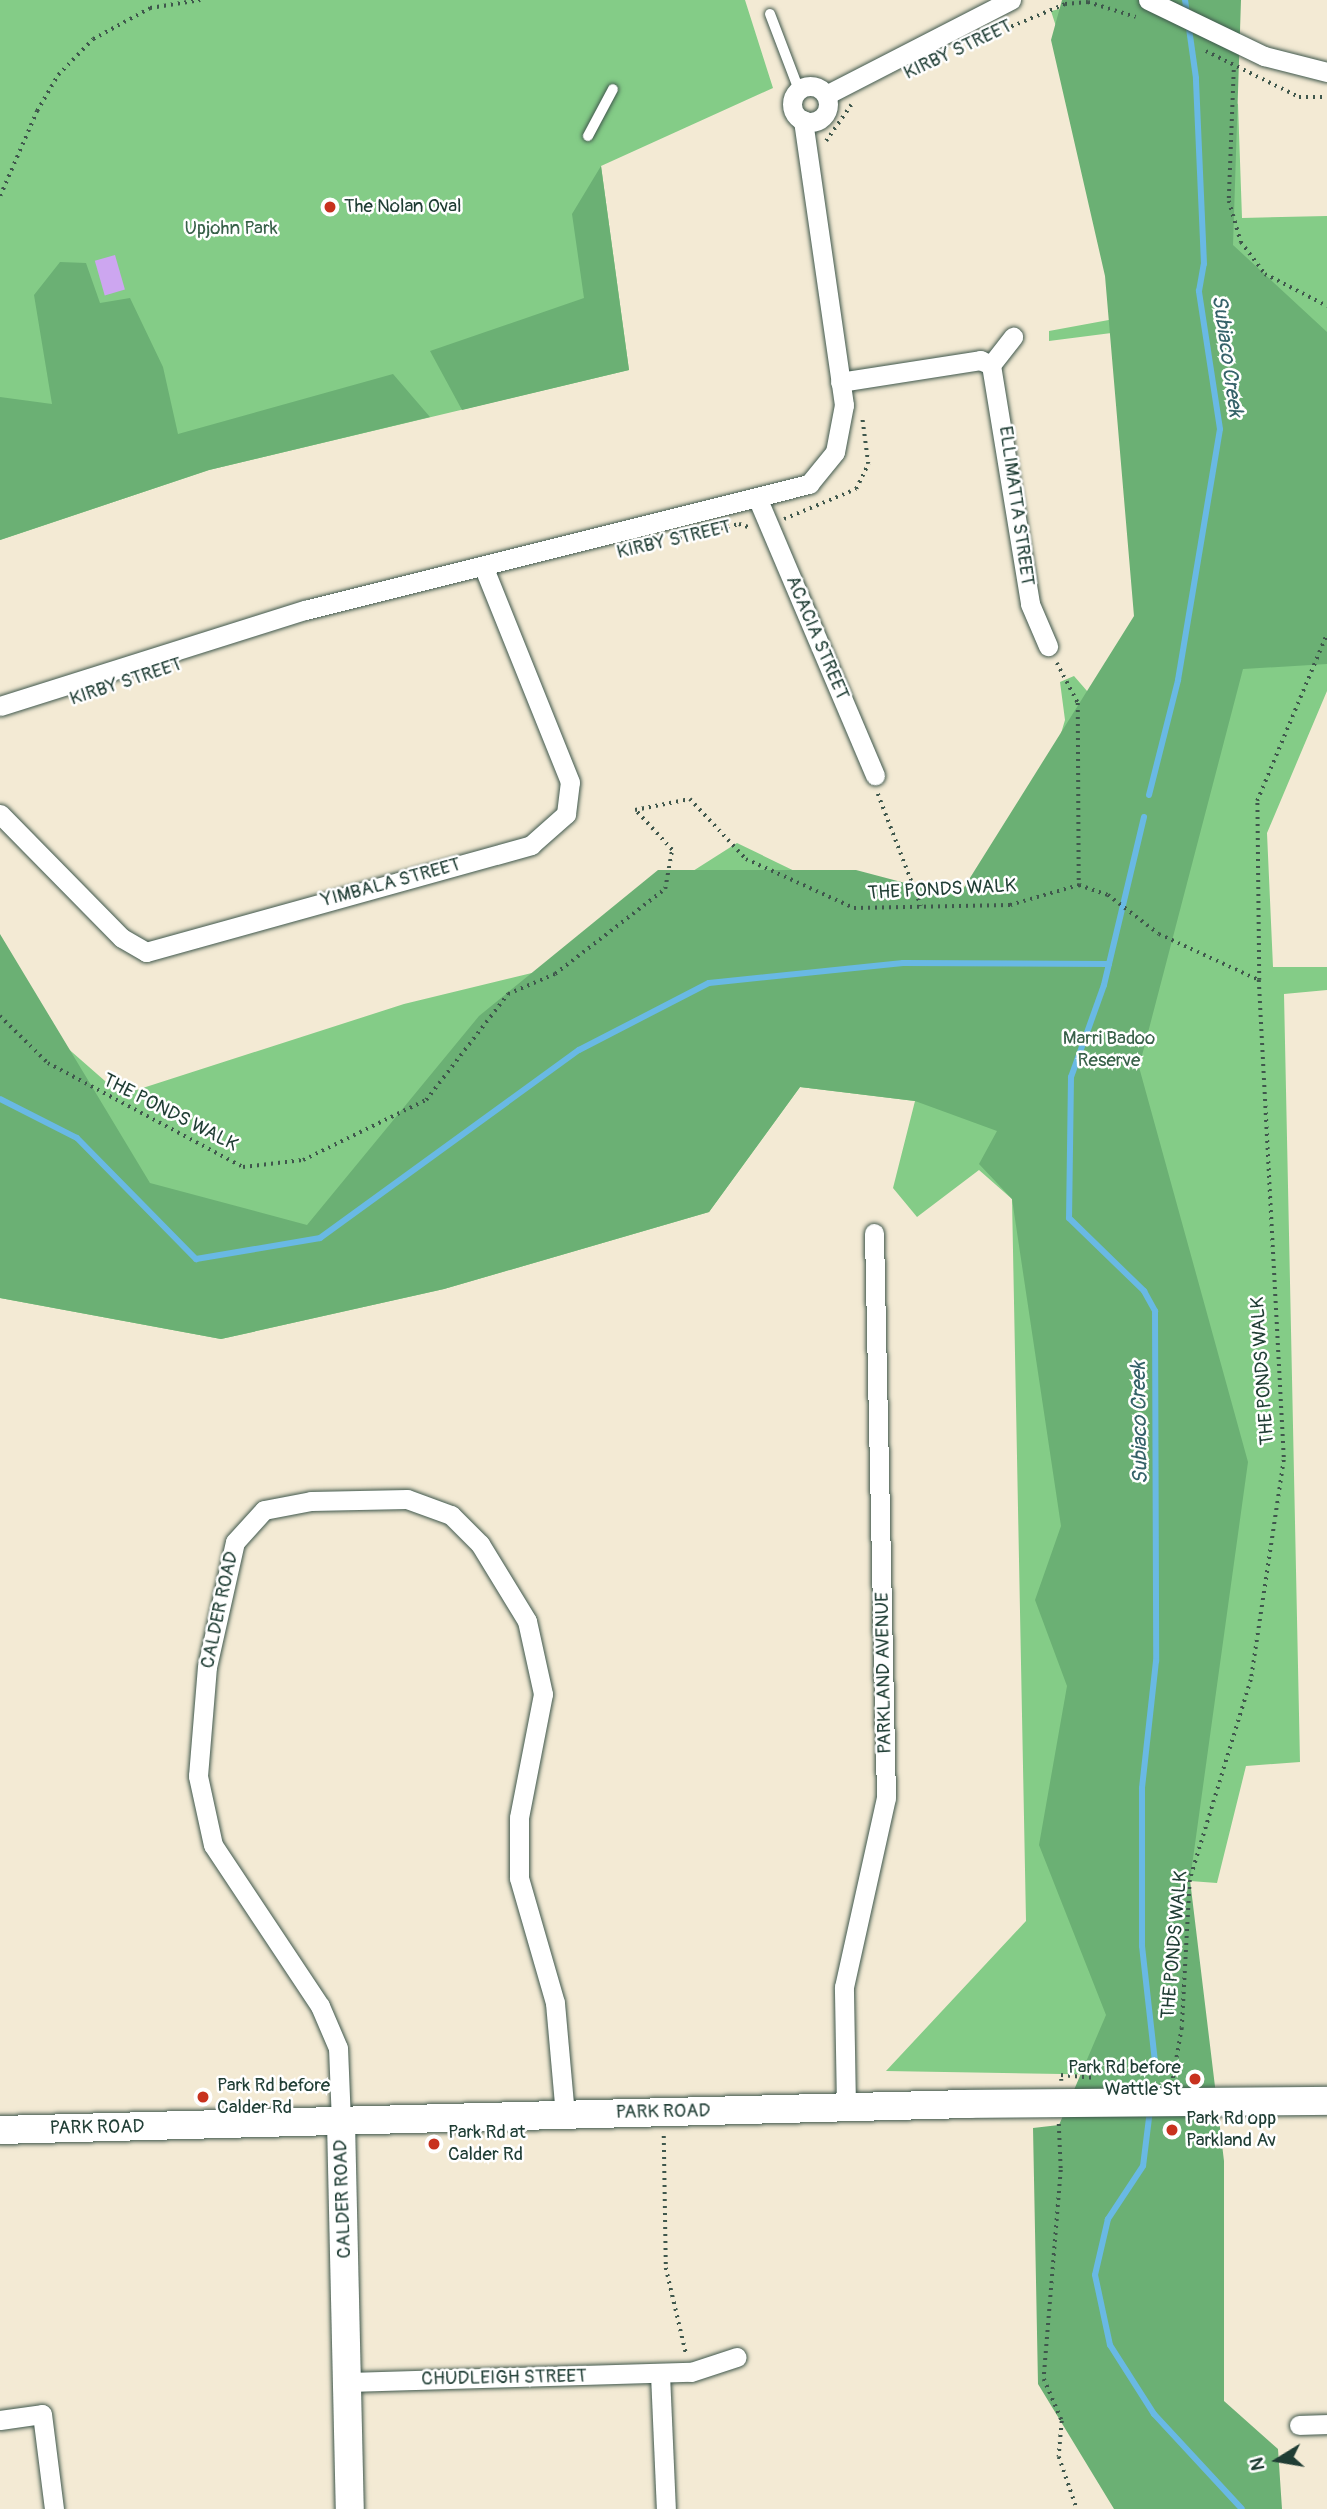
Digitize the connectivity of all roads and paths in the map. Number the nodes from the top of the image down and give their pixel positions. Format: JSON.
{"nodes":[{"id":1,"x":200,"y":0,"type":"edge"},
{"id":2,"x":1011,"y":0,"type":"edge"},
{"id":3,"x":1148,"y":0,"type":"edge"},
{"id":4,"x":770,"y":15,"type":"dead end"},
{"id":5,"x":1146,"y":21,"type":"dead end"},
{"id":6,"x":967,"y":46,"type":"dead end"},
{"id":7,"x":1204,"y":50,"type":"dead end"},
{"id":8,"x":1234,"y":70,"type":"junction"},
{"id":9,"x":1327,"y":72,"type":"edge"},
{"id":10,"x":613,"y":89,"type":"dead end"},
{"id":11,"x":799,"y":90,"type":"junction"},
{"id":12,"x":826,"y":95,"type":"junction"},
{"id":13,"x":1327,"y":97,"type":"edge"},
{"id":14,"x":856,"y":101,"type":"dead end"},
{"id":15,"x":803,"y":120,"type":"junction"},
{"id":16,"x":588,"y":136,"type":"dead end"},
{"id":17,"x":826,"y":145,"type":"dead end"},
{"id":18,"x":0,"y":196,"type":"edge"},
{"id":19,"x":1327,"y":306,"type":"edge"},
{"id":20,"x":1013,"y":337,"type":"dead end"},
{"id":21,"x":991,"y":365,"type":"junction"},
{"id":22,"x":848,"y":380,"type":"junction"},
{"id":23,"x":759,"y":502,"type":"junction"},
{"id":24,"x":768,"y":525,"type":"junction"},
{"id":25,"x":665,"y":542,"type":"dead end"},
{"id":26,"x":484,"y":568,"type":"junction"},
{"id":27,"x":1327,"y":634,"type":"edge"},
{"id":28,"x":1048,"y":646,"type":"joint"},
{"id":29,"x":0,"y":706,"type":"edge"},
{"id":30,"x":875,"y":775,"type":"joint"},
{"id":31,"x":0,"y":814,"type":"edge"},
{"id":32,"x":1079,"y":885,"type":"junction"},
{"id":33,"x":921,"y":906,"type":"junction"},
{"id":34,"x":1259,"y":980,"type":"junction"},
{"id":35,"x":0,"y":1016,"type":"edge"},
{"id":36,"x":874,"y":1233,"type":"dead end"},
{"id":37,"x":1173,"y":2080,"type":"dead end"},
{"id":38,"x":1327,"y":2101,"type":"edge"},
{"id":39,"x":846,"y":2107,"type":"junction"},
{"id":40,"x":664,"y":2112,"type":"junction"},
{"id":41,"x":565,"y":2115,"type":"junction"},
{"id":42,"x":341,"y":2122,"type":"junction"},
{"id":43,"x":1059,"y":2125,"type":"dead end"},
{"id":44,"x":0,"y":2130,"type":"edge"},
{"id":45,"x":737,"y":2357,"type":"dead end"},
{"id":46,"x":691,"y":2372,"type":"junction"},
{"id":47,"x":660,"y":2374,"type":"junction"},
{"id":48,"x":348,"y":2382,"type":"junction"},
{"id":49,"x":0,"y":2420,"type":"edge"},
{"id":50,"x":1327,"y":2424,"type":"edge"},
{"id":51,"x":1299,"y":2425,"type":"dead end"},
{"id":52,"x":1077,"y":2508,"type":"edge"},
{"id":53,"x":54,"y":2509,"type":"edge"},
{"id":54,"x":350,"y":2509,"type":"edge"},
{"id":55,"x":666,"y":2509,"type":"edge"},
{"id":56,"x":1070,"y":2509,"type":"edge"}],
"edges":[{"from":1,"to":18,"type":"path"},
{"from":2,"to":12,"type":"street","name":"KIRBY STREET"},
{"from":3,"to":9,"type":"street"},
{"from":4,"to":11,"type":"lane"},
{"from":5,"to":6,"type":"path","name":"KIRBY STREET"},
{"from":7,"to":8,"type":"path"},
{"from":8,"to":13,"type":"path"},
{"from":8,"to":19,"type":"path"},
{"from":10,"to":16,"type":"lane"},
{"from":11,"to":12,"type":"street"},
{"from":11,"to":15,"type":"street","name":"KIRBY STREET"},
{"from":12,"to":15,"type":"street","name":"KIRBY STREET"},
{"from":14,"to":17,"type":"path"},
{"from":15,"to":22,"type":"street","name":"KIRBY STREET"},
{"from":20,"to":21,"type":"street"},
{"from":21,"to":22,"type":"street"},
{"from":21,"to":28,"type":"street","name":"ELLIMATTA STREET"},
{"from":22,"to":23,"type":"street","name":"KIRBY STREET"},
{"from":22,"to":24,"type":"path","name":"KIRBY STREET"},
{"from":23,"to":24,"type":"street","name":"ACACIA STREET"},
{"from":23,"to":26,"type":"street","name":"KIRBY STREET"},
{"from":24,"to":25,"type":"path","name":"KIRBY STREET"},
{"from":24,"to":30,"type":"street","name":"ACACIA STREET"},
{"from":26,"to":29,"type":"street","name":"KIRBY STREET"},
{"from":26,"to":31,"type":"street","name":"YIMBALA STREET"},
{"from":27,"to":34,"type":"path","name":"THE PONDS WALK"},
{"from":28,"to":32,"type":"path"},
{"from":30,"to":33,"type":"path"},
{"from":32,"to":33,"type":"path","name":"THE PONDS WALK"},
{"from":32,"to":34,"type":"path"},
{"from":33,"to":35,"type":"path","name":"THE PONDS WALK"},
{"from":34,"to":37,"type":"path","name":"THE PONDS WALK"},
{"from":36,"to":39,"type":"street","name":"PARKLAND AVENUE"},
{"from":38,"to":39,"type":"street","name":"PARK ROAD"},
{"from":39,"to":40,"type":"street","name":"PARK ROAD"},
{"from":40,"to":41,"type":"street","name":"PARK ROAD"},
{"from":40,"to":46,"type":"path"},
{"from":41,"to":42,"type":"street","name":"PARK ROAD"},
{"from":41,"to":42,"type":"street","name":"CALDER ROAD"},
{"from":42,"to":44,"type":"street","name":"PARK ROAD"},
{"from":42,"to":48,"type":"street","name":"CALDER ROAD"},
{"from":43,"to":52,"type":"path"},
{"from":45,"to":46,"type":"street","name":"CHUDLEIGH STREET"},
{"from":46,"to":47,"type":"street","name":"CHUDLEIGH STREET"},
{"from":47,"to":48,"type":"street","name":"CHUDLEIGH STREET"},
{"from":47,"to":55,"type":"street"},
{"from":48,"to":54,"type":"street","name":"CALDER ROAD"},
{"from":49,"to":53,"type":"street"},
{"from":50,"to":51,"type":"street"},
{"from":52,"to":56,"type":"path"}]}
